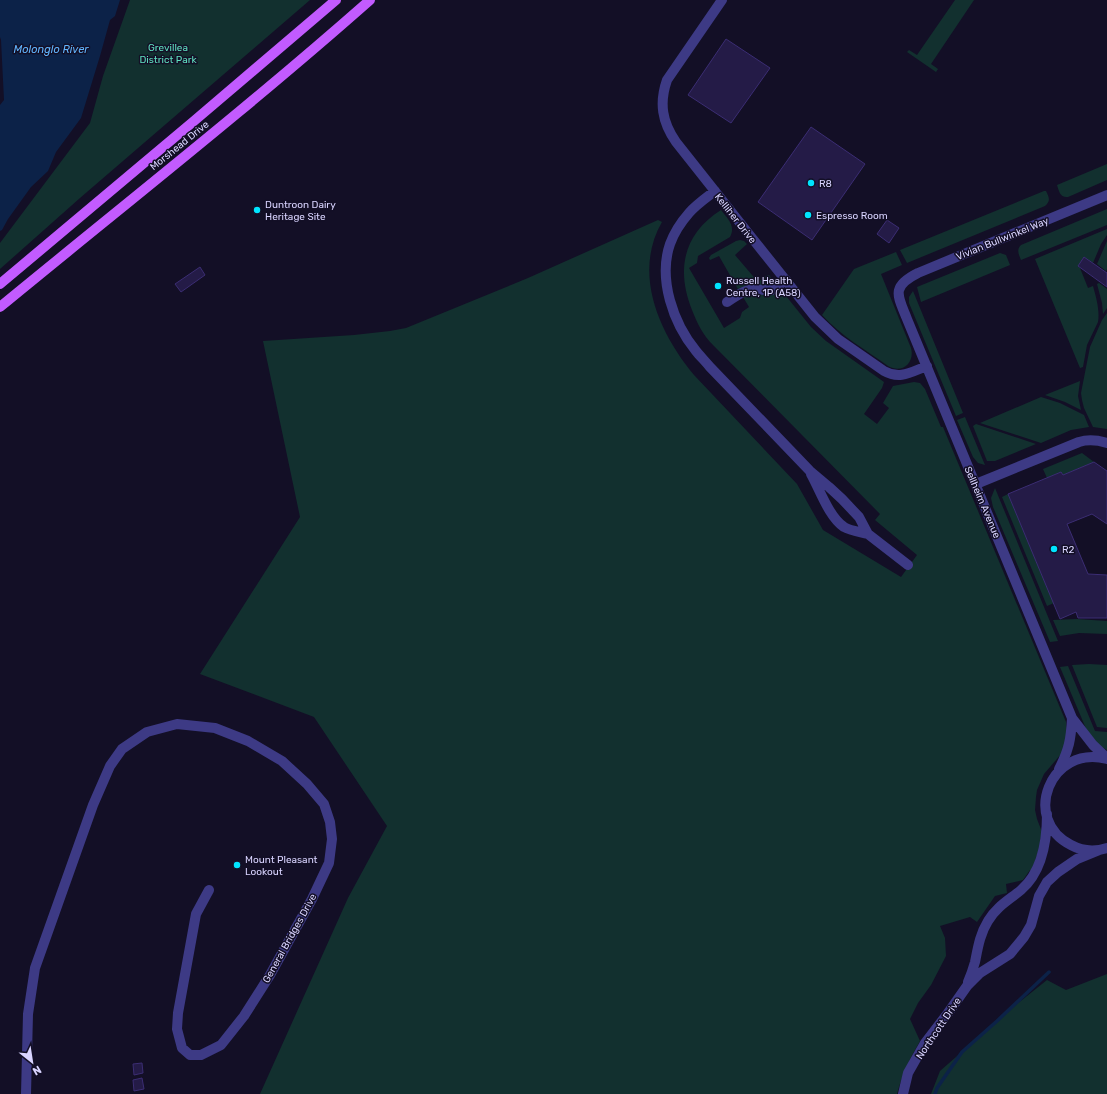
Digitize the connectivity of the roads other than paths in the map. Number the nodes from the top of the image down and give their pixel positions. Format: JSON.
{"nodes":[{"id":1,"x":336,"y":0,"type":"edge"},
{"id":2,"x":370,"y":0,"type":"edge"},
{"id":3,"x":722,"y":0,"type":"edge"},
{"id":4,"x":715,"y":191,"type":"junction"},
{"id":5,"x":1107,"y":195,"type":"edge"},
{"id":6,"x":786,"y":280,"type":"junction"},
{"id":7,"x":0,"y":284,"type":"edge"},
{"id":8,"x":901,"y":286,"type":"joint"},
{"id":9,"x":727,"y":302,"type":"dead end"},
{"id":10,"x":0,"y":307,"type":"edge"},
{"id":11,"x":927,"y":366,"type":"junction"},
{"id":12,"x":1107,"y":443,"type":"edge"},
{"id":13,"x":810,"y":471,"type":"junction"},
{"id":14,"x":976,"y":484,"type":"junction"},
{"id":15,"x":868,"y":534,"type":"junction"},
{"id":16,"x":908,"y":565,"type":"dead end"},
{"id":17,"x":1072,"y":718,"type":"junction"},
{"id":18,"x":1107,"y":758,"type":"edge"},
{"id":19,"x":1055,"y":776,"type":"junction"},
{"id":20,"x":1047,"y":814,"type":"junction"},
{"id":21,"x":1103,"y":849,"type":"edge"},
{"id":22,"x":208,"y":890,"type":"dead end"},
{"id":23,"x":967,"y":986,"type":"junction"},
{"id":24,"x":26,"y":1094,"type":"edge"},
{"id":25,"x":904,"y":1094,"type":"edge"}],
"edges":[{"from":1,"to":7,"type":"main road","name":"Morshead Drive"},
{"from":2,"to":10,"type":"main road","name":"Morshead Drive"},
{"from":3,"to":4,"type":"street","name":"Kelliher Drive"},
{"from":4,"to":6,"type":"street","name":"Kelliher Drive"},
{"from":4,"to":13,"type":"street"},
{"from":5,"to":8,"type":"street","name":"Vivian Bullwinkel Way"},
{"from":6,"to":9,"type":"street"},
{"from":6,"to":11,"type":"street","name":"Kelliher Drive"},
{"from":8,"to":11,"type":"street","name":"Sellheim Avenue"},
{"from":11,"to":14,"type":"street","name":"Sellheim Avenue"},
{"from":12,"to":14,"type":"street"},
{"from":13,"to":15,"type":"street"},
{"from":13,"to":15,"type":"street"},
{"from":14,"to":17,"type":"street","name":"Sellheim Avenue"},
{"from":15,"to":16,"type":"street"},
{"from":17,"to":18,"type":"street","name":"Sellheim Avenue"},
{"from":17,"to":19,"type":"street","name":"Sellheim Avenue"},
{"from":18,"to":19,"type":"street"},
{"from":19,"to":20,"type":"street","name":"Sellheim Avenue"},
{"from":20,"to":21,"type":"street"},
{"from":20,"to":23,"type":"street","name":"Northcott Drive"},
{"from":21,"to":23,"type":"street","name":"Northcott Drive"},
{"from":22,"to":24,"type":"street","name":"General Bridges Drive"},
{"from":23,"to":25,"type":"street","name":"Northcott Drive"}]}
